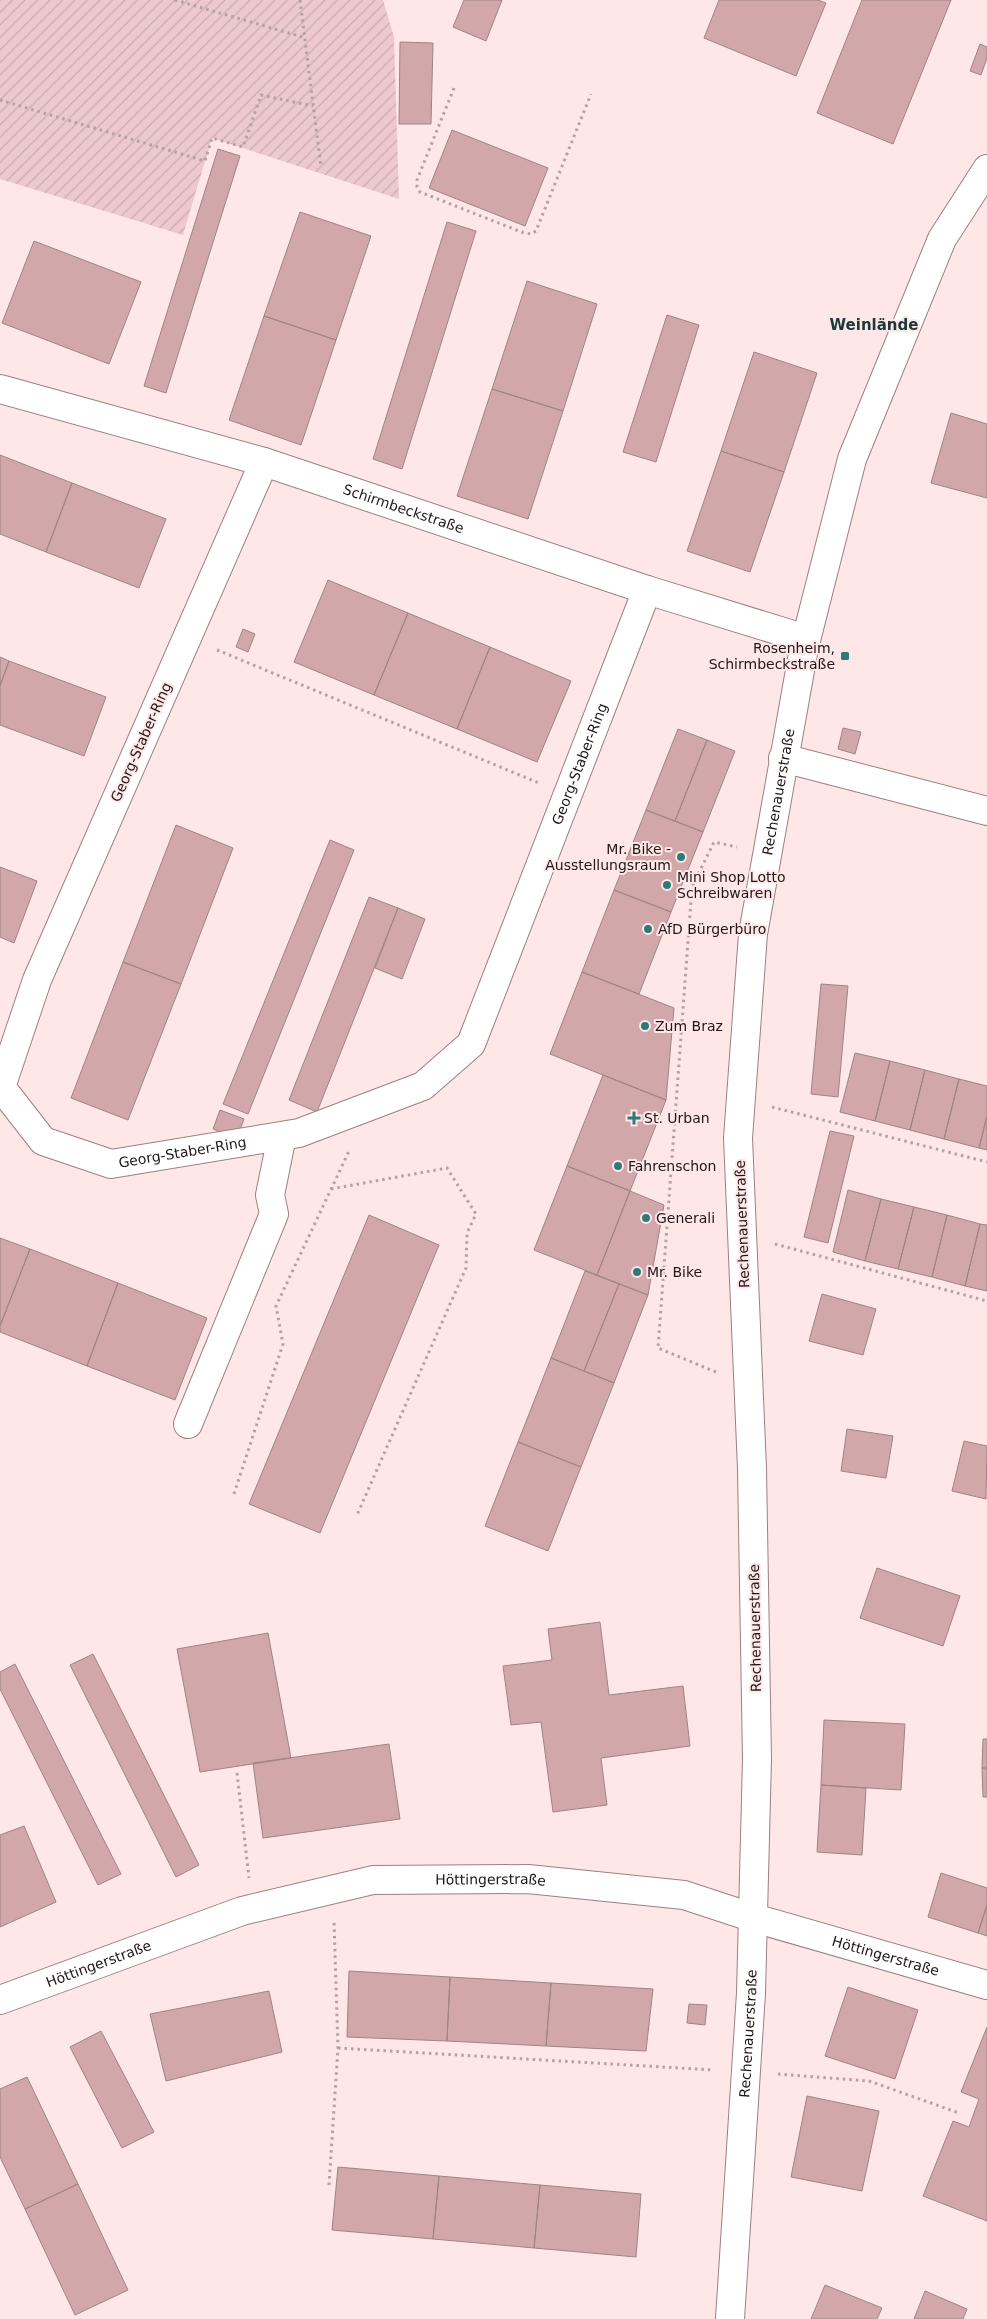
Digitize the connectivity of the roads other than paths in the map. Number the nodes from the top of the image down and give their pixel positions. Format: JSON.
{"nodes":[{"id":1,"x":987,"y":169,"type":"edge"},
{"id":2,"x":0,"y":389,"type":"edge"},
{"id":3,"x":264,"y":462,"type":"junction"},
{"id":4,"x":647,"y":590,"type":"junction"},
{"id":5,"x":806,"y":638,"type":"junction"},
{"id":6,"x":783,"y":758,"type":"junction"},
{"id":7,"x":987,"y":811,"type":"edge"},
{"id":8,"x":282,"y":1136,"type":"junction"},
{"id":9,"x":188,"y":1424,"type":"dead end"},
{"id":10,"x":754,"y":1918,"type":"junction"},
{"id":11,"x":987,"y":1985,"type":"edge"},
{"id":12,"x":0,"y":2000,"type":"edge"},
{"id":13,"x":730,"y":2319,"type":"edge"}],
"edges":[{"from":1,"to":5,"type":"street","name":"Rechenauerstraße"},
{"from":2,"to":3,"type":"street","name":"Schirmbeckstraße"},
{"from":3,"to":4,"type":"street","name":"Schirmbeckstraße"},
{"from":3,"to":8,"type":"street","name":"Georg-Staber-Ring"},
{"from":4,"to":5,"type":"street","name":"Schirmbeckstraße"},
{"from":4,"to":8,"type":"street","name":"Georg-Staber-Ring"},
{"from":5,"to":6,"type":"street","name":"Rechenauerstraße"},
{"from":6,"to":7,"type":"street"},
{"from":6,"to":10,"type":"street","name":"Rechenauerstraße"},
{"from":8,"to":9,"type":"street"},
{"from":10,"to":11,"type":"street","name":"Höttingerstraße"},
{"from":10,"to":12,"type":"street","name":"Höttingerstraße"},
{"from":10,"to":13,"type":"street","name":"Rechenauerstraße"}]}
